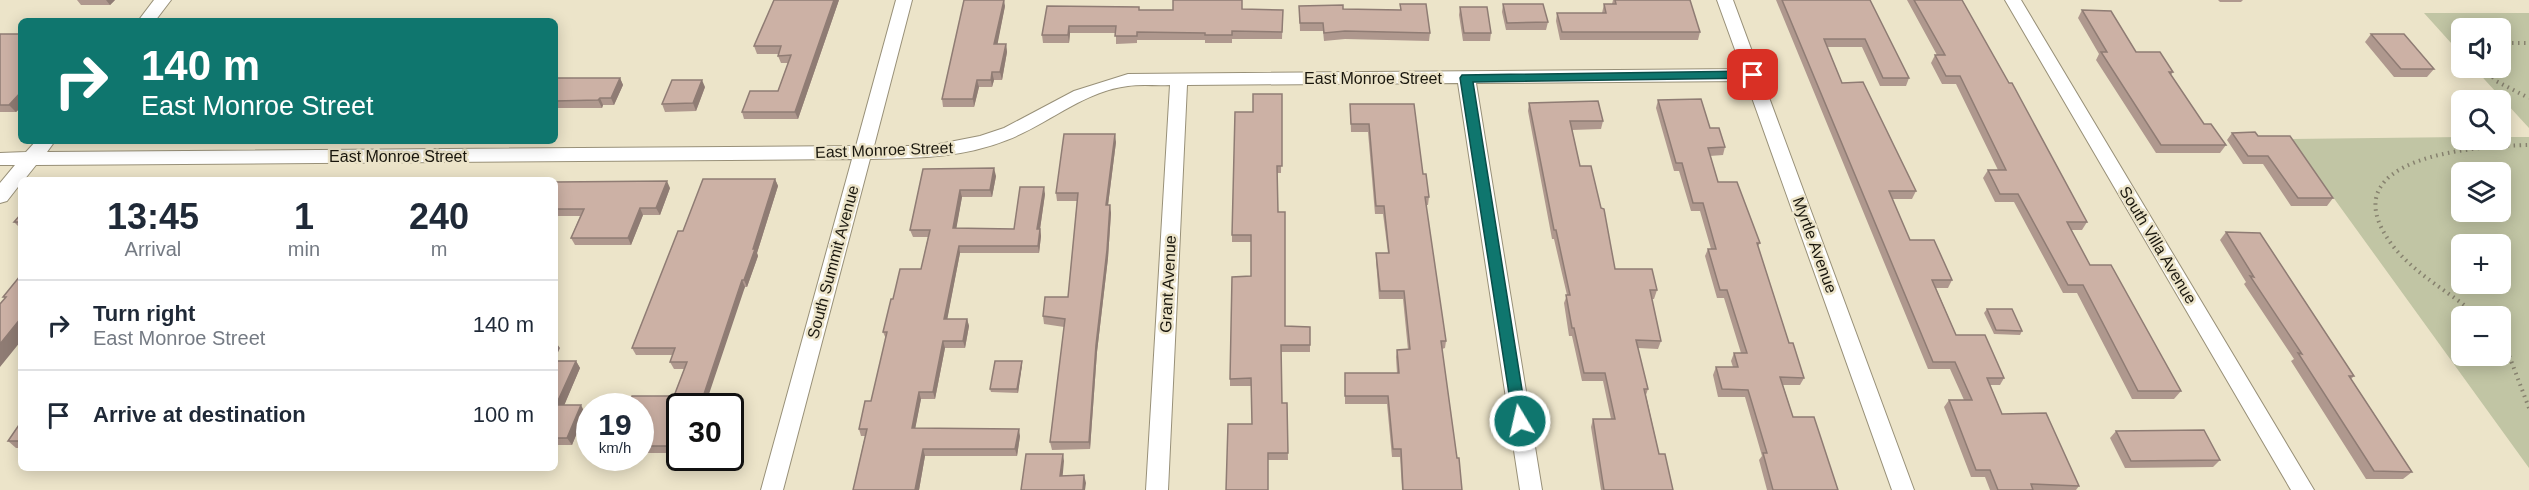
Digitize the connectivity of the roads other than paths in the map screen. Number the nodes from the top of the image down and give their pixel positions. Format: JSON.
{"nodes":[{"id":1,"x":163,"y":0,"type":"edge"},
{"id":2,"x":904,"y":0,"type":"edge"},
{"id":3,"x":1725,"y":0,"type":"edge"},
{"id":4,"x":2013,"y":0,"type":"edge"},
{"id":5,"x":148,"y":18,"type":"edge"},
{"id":6,"x":1753,"y":75,"type":"junction"},
{"id":7,"x":1466,"y":78,"type":"junction"},
{"id":8,"x":1179,"y":79,"type":"junction"},
{"id":9,"x":44,"y":144,"type":"edge"},
{"id":10,"x":863,"y":153,"type":"junction"},
{"id":11,"x":0,"y":159,"type":"edge"},
{"id":12,"x":31,"y":159,"type":"junction"},
{"id":13,"x":0,"y":196,"type":"edge"},
{"id":14,"x":772,"y":490,"type":"edge"},
{"id":15,"x":1157,"y":490,"type":"edge"},
{"id":16,"x":1531,"y":490,"type":"edge"},
{"id":17,"x":1903,"y":490,"type":"edge"},
{"id":18,"x":2303,"y":490,"type":"edge"}],
"edges":[{"from":1,"to":5,"type":"street"},
{"from":2,"to":10,"type":"street","name":"South Summit Avenue"},
{"from":3,"to":6,"type":"street","name":"Myrtle Avenue"},
{"from":4,"to":18,"type":"street","name":"South Villa Avenue"},
{"from":6,"to":7,"type":"street","name":"East Monroe Street"},
{"from":6,"to":17,"type":"street","name":"Myrtle Avenue"},
{"from":7,"to":8,"type":"street","name":"East Monroe Street"},
{"from":7,"to":16,"type":"street"},
{"from":8,"to":10,"type":"street","name":"East Monroe Street"},
{"from":8,"to":15,"type":"street","name":"Grant Avenue"},
{"from":9,"to":12,"type":"street"},
{"from":10,"to":12,"type":"street","name":"East Monroe Street"},
{"from":10,"to":14,"type":"street","name":"South Summit Avenue"},
{"from":11,"to":12,"type":"street","name":"East Monroe Street"},
{"from":12,"to":13,"type":"street"}]}
